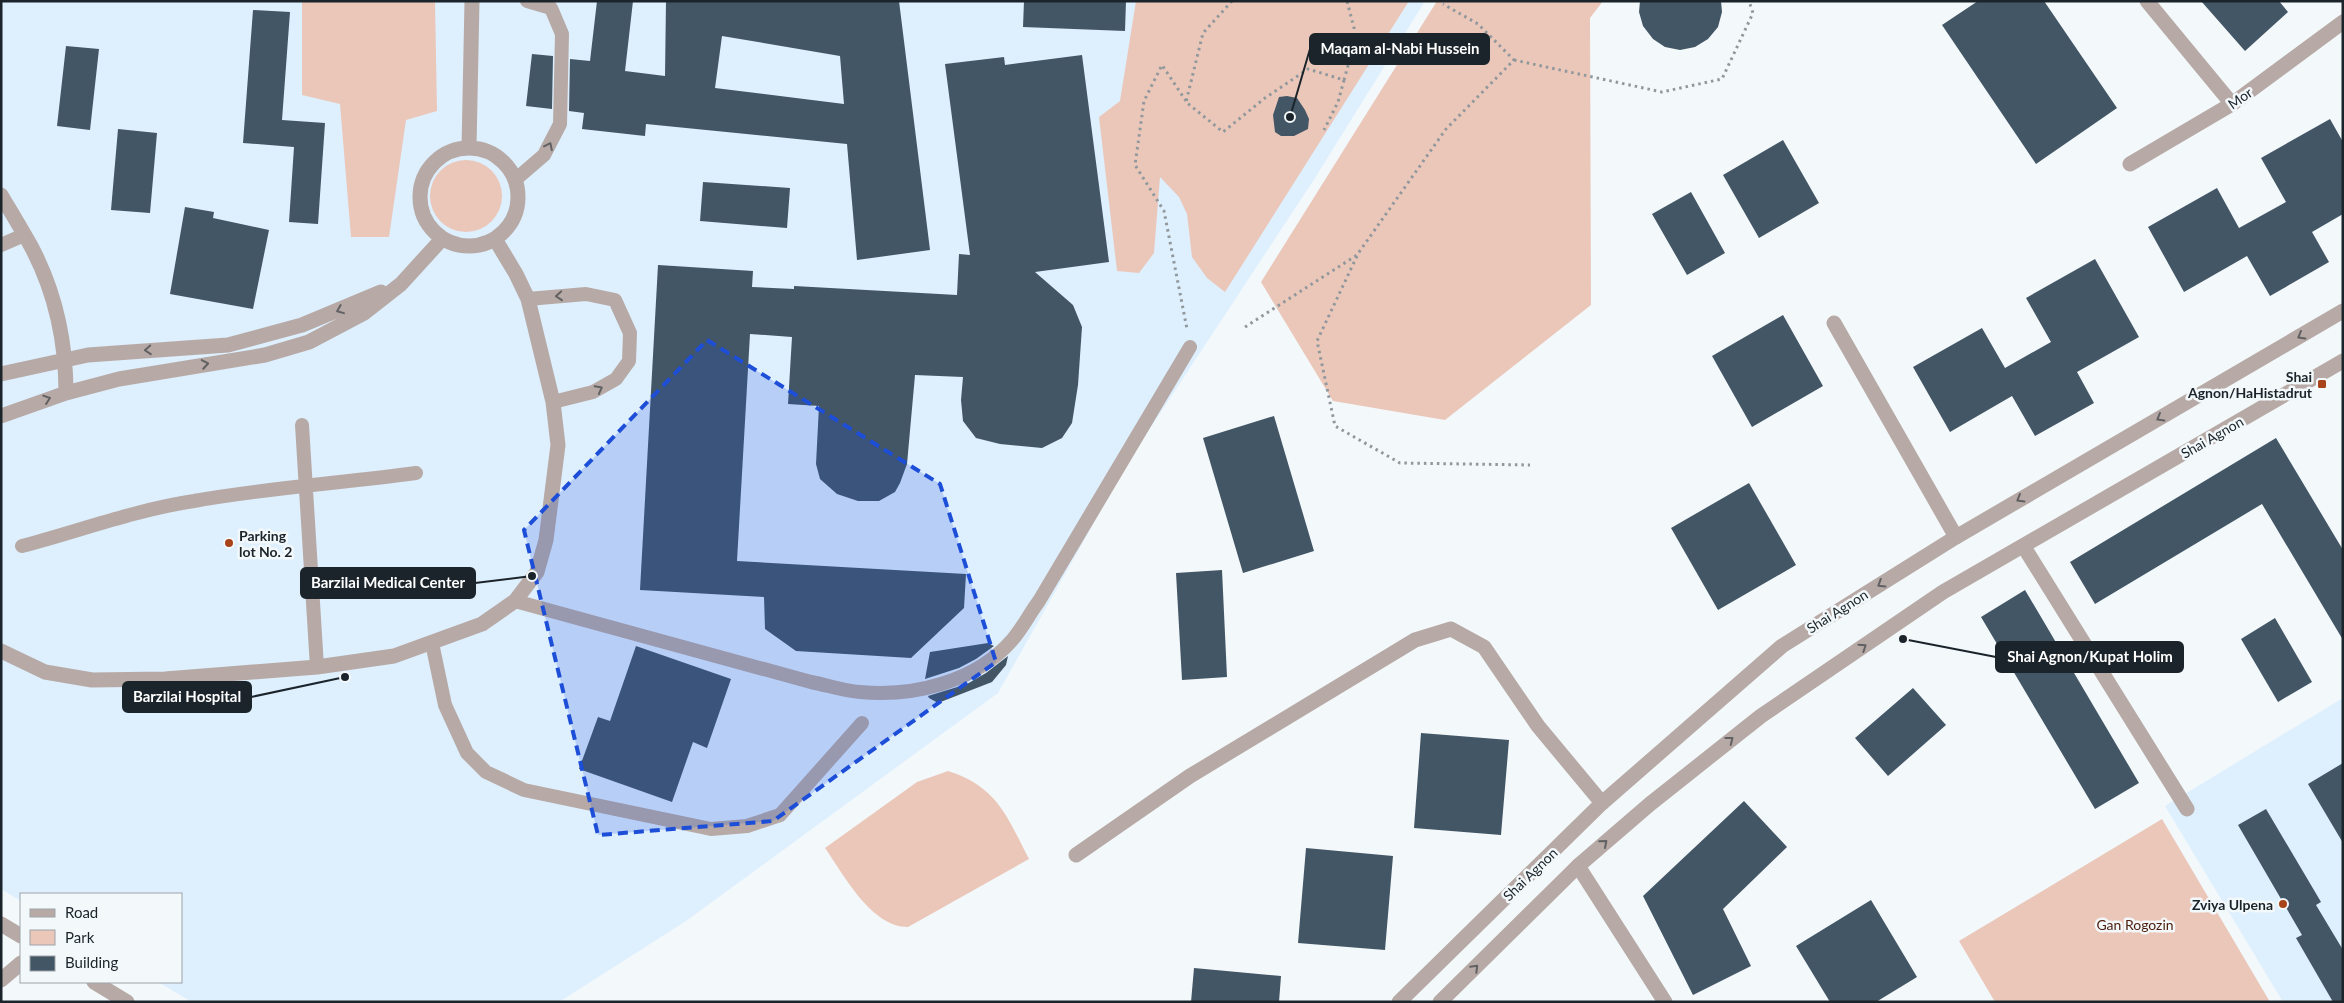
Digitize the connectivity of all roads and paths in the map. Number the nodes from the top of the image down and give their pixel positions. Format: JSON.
{"nodes":[{"id":1,"x":472,"y":1,"type":"edge"},
{"id":2,"x":527,"y":1,"type":"edge"},
{"id":3,"x":1232,"y":1,"type":"edge"},
{"id":4,"x":1347,"y":1,"type":"edge"},
{"id":5,"x":1749,"y":1,"type":"edge"},
{"id":6,"x":2147,"y":1,"type":"edge"},
{"id":7,"x":1443,"y":4,"type":"dead end"},
{"id":8,"x":2343,"y":22,"type":"edge"},
{"id":9,"x":1514,"y":60,"type":"junction"},
{"id":10,"x":1344,"y":80,"type":"junction"},
{"id":11,"x":1186,"y":102,"type":"junction"},
{"id":12,"x":2232,"y":104,"type":"junction"},
{"id":13,"x":1324,"y":130,"type":"dead end"},
{"id":14,"x":469,"y":148,"type":"junction"},
{"id":15,"x":2130,"y":164,"type":"dead end"},
{"id":16,"x":515,"y":180,"type":"junction"},
{"id":17,"x":1,"y":195,"type":"edge"},
{"id":18,"x":24,"y":235,"type":"junction"},
{"id":19,"x":442,"y":239,"type":"junction"},
{"id":20,"x":496,"y":239,"type":"junction"},
{"id":21,"x":1,"y":245,"type":"edge"},
{"id":22,"x":1357,"y":255,"type":"junction"},
{"id":23,"x":401,"y":284,"type":"junction"},
{"id":24,"x":528,"y":299,"type":"junction"},
{"id":25,"x":2343,"y":311,"type":"edge"},
{"id":26,"x":1834,"y":322,"type":"dead end"},
{"id":27,"x":1245,"y":327,"type":"dead end"},
{"id":28,"x":1190,"y":347,"type":"joint"},
{"id":29,"x":65,"y":359,"type":"junction"},
{"id":30,"x":2343,"y":361,"type":"edge"},
{"id":31,"x":1,"y":374,"type":"edge"},
{"id":32,"x":66,"y":393,"type":"junction"},
{"id":33,"x":553,"y":402,"type":"junction"},
{"id":34,"x":1,"y":416,"type":"edge"},
{"id":35,"x":302,"y":425,"type":"dead end"},
{"id":36,"x":1530,"y":465,"type":"dead end"},
{"id":37,"x":416,"y":473,"type":"dead end"},
{"id":38,"x":306,"y":487,"type":"junction"},
{"id":39,"x":1956,"y":537,"type":"junction"},
{"id":40,"x":22,"y":546,"type":"dead end"},
{"id":41,"x":2024,"y":547,"type":"junction"},
{"id":42,"x":515,"y":600,"type":"junction"},
{"id":43,"x":432,"y":643,"type":"junction"},
{"id":44,"x":1,"y":651,"type":"edge"},
{"id":45,"x":317,"y":667,"type":"junction"},
{"id":46,"x":862,"y":723,"type":"dead end"},
{"id":47,"x":1602,"y":803,"type":"junction"},
{"id":48,"x":2187,"y":809,"type":"dead end"},
{"id":49,"x":1076,"y":855,"type":"dead end"},
{"id":50,"x":1578,"y":866,"type":"junction"},
{"id":51,"x":1,"y":924,"type":"edge"},
{"id":52,"x":20,"y":935,"type":"edge"},
{"id":53,"x":20,"y":964,"type":"edge"},
{"id":54,"x":1,"y":980,"type":"edge"},
{"id":55,"x":96,"y":983,"type":"edge"},
{"id":56,"x":126,"y":1002,"type":"edge"},
{"id":57,"x":1399,"y":1002,"type":"edge"},
{"id":58,"x":1440,"y":1002,"type":"edge"},
{"id":59,"x":1665,"y":1002,"type":"edge"}],
"edges":[{"from":1,"to":14,"type":"street"},
{"from":16,"to":2,"type":"lane","one_way":true},
{"from":3,"to":11,"type":"path"},
{"from":4,"to":10,"type":"path"},
{"from":5,"to":9,"type":"path"},
{"from":6,"to":12,"type":"street"},
{"from":7,"to":9,"type":"path"},
{"from":8,"to":12,"type":"street","name":"Mor"},
{"from":9,"to":22,"type":"path"},
{"from":10,"to":11,"type":"path"},
{"from":10,"to":13,"type":"path"},
{"from":11,"to":28,"type":"path"},
{"from":12,"to":15,"type":"street","name":"Mor"},
{"from":14,"to":16,"type":"street"},
{"from":14,"to":19,"type":"street"},
{"from":16,"to":20,"type":"street"},
{"from":17,"to":18,"type":"street"},
{"from":18,"to":21,"type":"lane"},
{"from":18,"to":29,"type":"street"},
{"from":19,"to":20,"type":"street"},
{"from":19,"to":23,"type":"street"},
{"from":20,"to":24,"type":"street"},
{"from":22,"to":27,"type":"path"},
{"from":22,"to":36,"type":"path"},
{"from":23,"to":29,"type":"street","one_way":true},
{"from":32,"to":23,"type":"street","one_way":true},
{"from":24,"to":33,"type":"street"},
{"from":33,"to":24,"type":"lane","one_way":true},
{"from":25,"to":39,"type":"street","name":"Shai Agnon","one_way":true},
{"from":26,"to":39,"type":"street"},
{"from":28,"to":42,"type":"lane"},
{"from":29,"to":31,"type":"street"},
{"from":29,"to":32,"type":"street"},
{"from":30,"to":41,"type":"street","name":"Shai Agnon"},
{"from":34,"to":32,"type":"street","one_way":true},
{"from":33,"to":42,"type":"street"},
{"from":35,"to":38,"type":"lane"},
{"from":37,"to":38,"type":"lane"},
{"from":38,"to":40,"type":"lane"},
{"from":38,"to":45,"type":"lane"},
{"from":39,"to":47,"type":"street","name":"Shai Agnon","one_way":true},
{"from":41,"to":48,"type":"street"},
{"from":50,"to":41,"type":"street","name":"Shai Agnon","one_way":true},
{"from":42,"to":43,"type":"street"},
{"from":43,"to":45,"type":"street"},
{"from":43,"to":46,"type":"lane"},
{"from":44,"to":45,"type":"street"},
{"from":47,"to":49,"type":"street"},
{"from":47,"to":57,"type":"street","name":"Shai Agnon"},
{"from":58,"to":50,"type":"street","name":"Shai Agnon","one_way":true},
{"from":50,"to":59,"type":"street"},
{"from":51,"to":52,"type":"street"},
{"from":53,"to":54,"type":"street"},
{"from":55,"to":56,"type":"street"}]}
